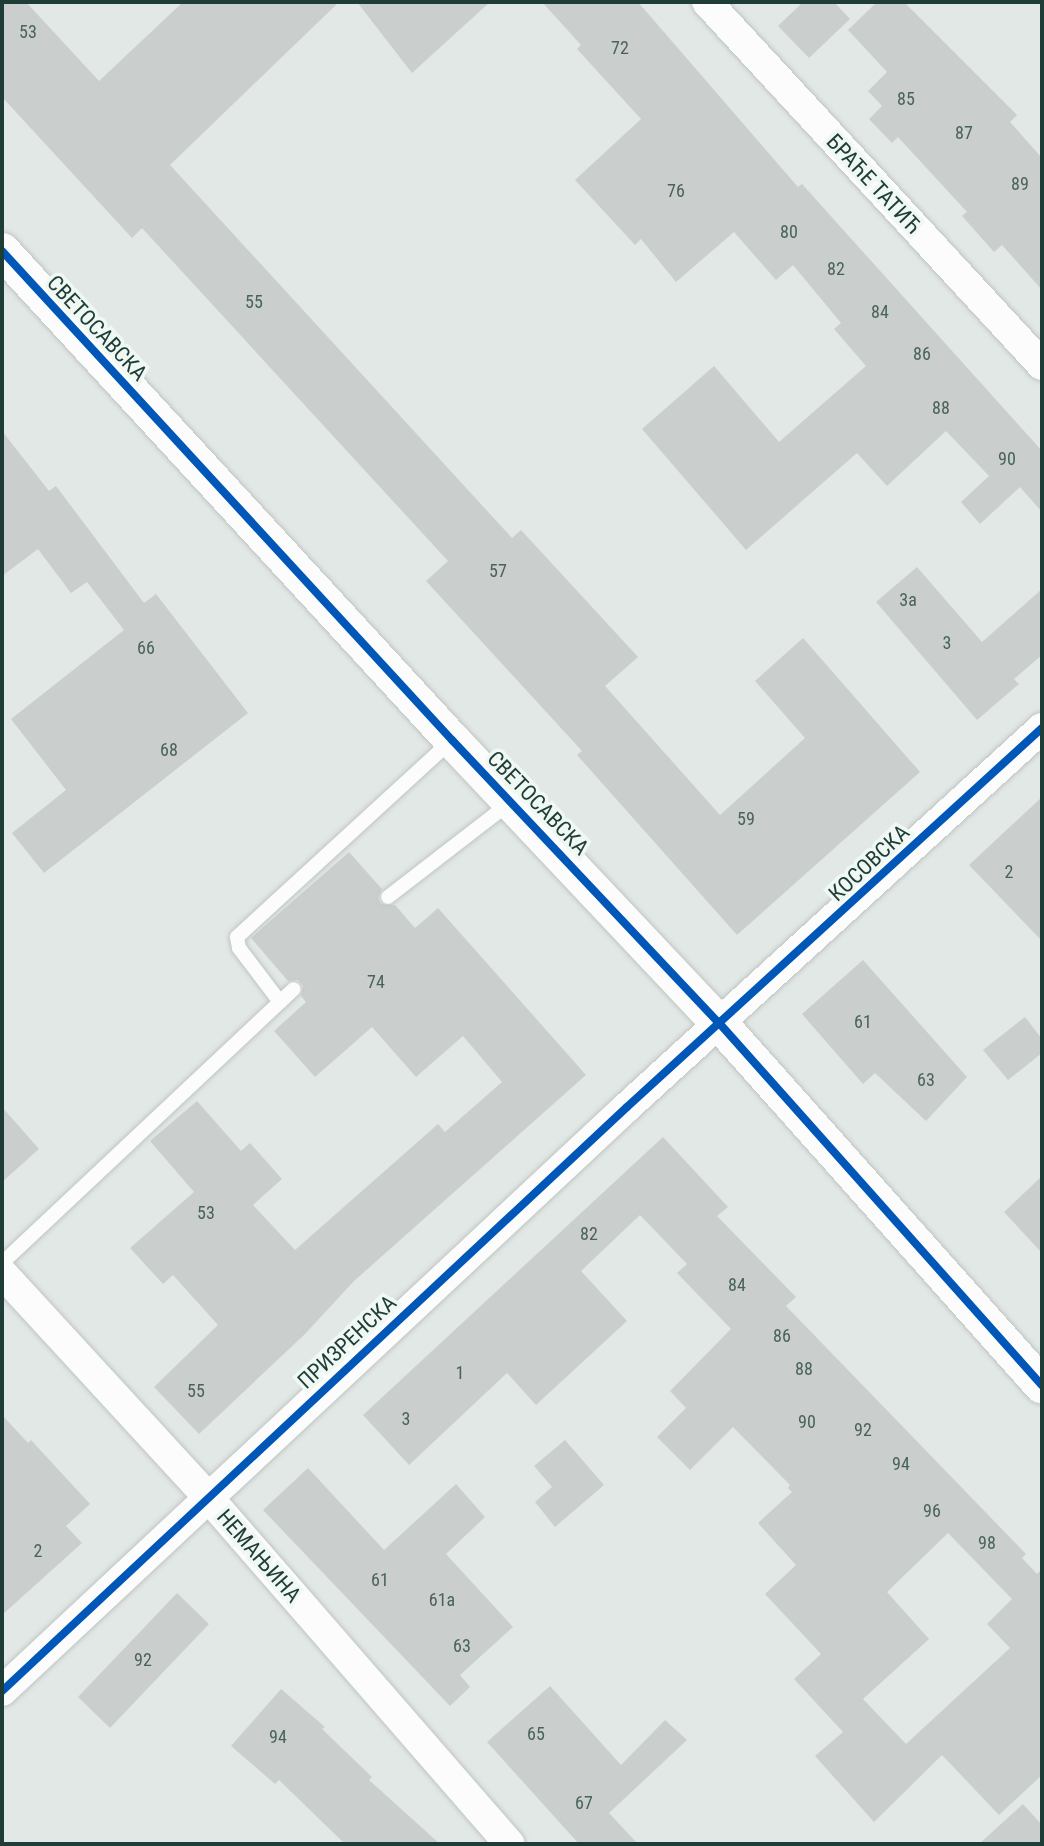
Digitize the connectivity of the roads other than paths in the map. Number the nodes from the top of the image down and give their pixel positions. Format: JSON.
{"nodes":[{"id":1,"x":707,"y":2,"type":"edge"},
{"id":2,"x":2,"y":251,"type":"edge"},
{"id":3,"x":1042,"y":365,"type":"edge"},
{"id":4,"x":1042,"y":728,"type":"edge"},
{"id":5,"x":452,"y":740,"type":"junction"},
{"id":6,"x":513,"y":800,"type":"junction"},
{"id":7,"x":388,"y":897,"type":"dead end"},
{"id":8,"x":294,"y":989,"type":"dead end"},
{"id":9,"x":280,"y":1002,"type":"junction"},
{"id":10,"x":720,"y":1024,"type":"junction"},
{"id":11,"x":2,"y":1263,"type":"edge"},
{"id":12,"x":2,"y":1273,"type":"edge"},
{"id":13,"x":1042,"y":1385,"type":"edge"},
{"id":14,"x":207,"y":1496,"type":"junction"},
{"id":15,"x":2,"y":1691,"type":"edge"},
{"id":16,"x":510,"y":1844,"type":"edge"}],
"edges":[{"from":1,"to":3,"type":"street","name":"БРАЋЕ ТАТИЋ"},
{"from":2,"to":5,"type":"street","name":"СВЕТОСАВСКА"},
{"from":4,"to":10,"type":"street","name":"КОСОВСКА"},
{"from":5,"to":6,"type":"street","name":"СВЕТОСАВСКА"},
{"from":5,"to":9,"type":"lane"},
{"from":6,"to":7,"type":"lane"},
{"from":6,"to":10,"type":"street","name":"СВЕТОСАВСКА"},
{"from":8,"to":9,"type":"lane"},
{"from":9,"to":11,"type":"lane"},
{"from":10,"to":13,"type":"street","name":"СВЕТОСАВСКА"},
{"from":10,"to":14,"type":"street","name":"ПРИЗРЕНСКА"},
{"from":12,"to":14,"type":"street","name":"НЕМАЊИНА"},
{"from":14,"to":15,"type":"street","name":"ПРИЗРЕНСКА"},
{"from":14,"to":16,"type":"street","name":"НЕМАЊИНА"}]}
